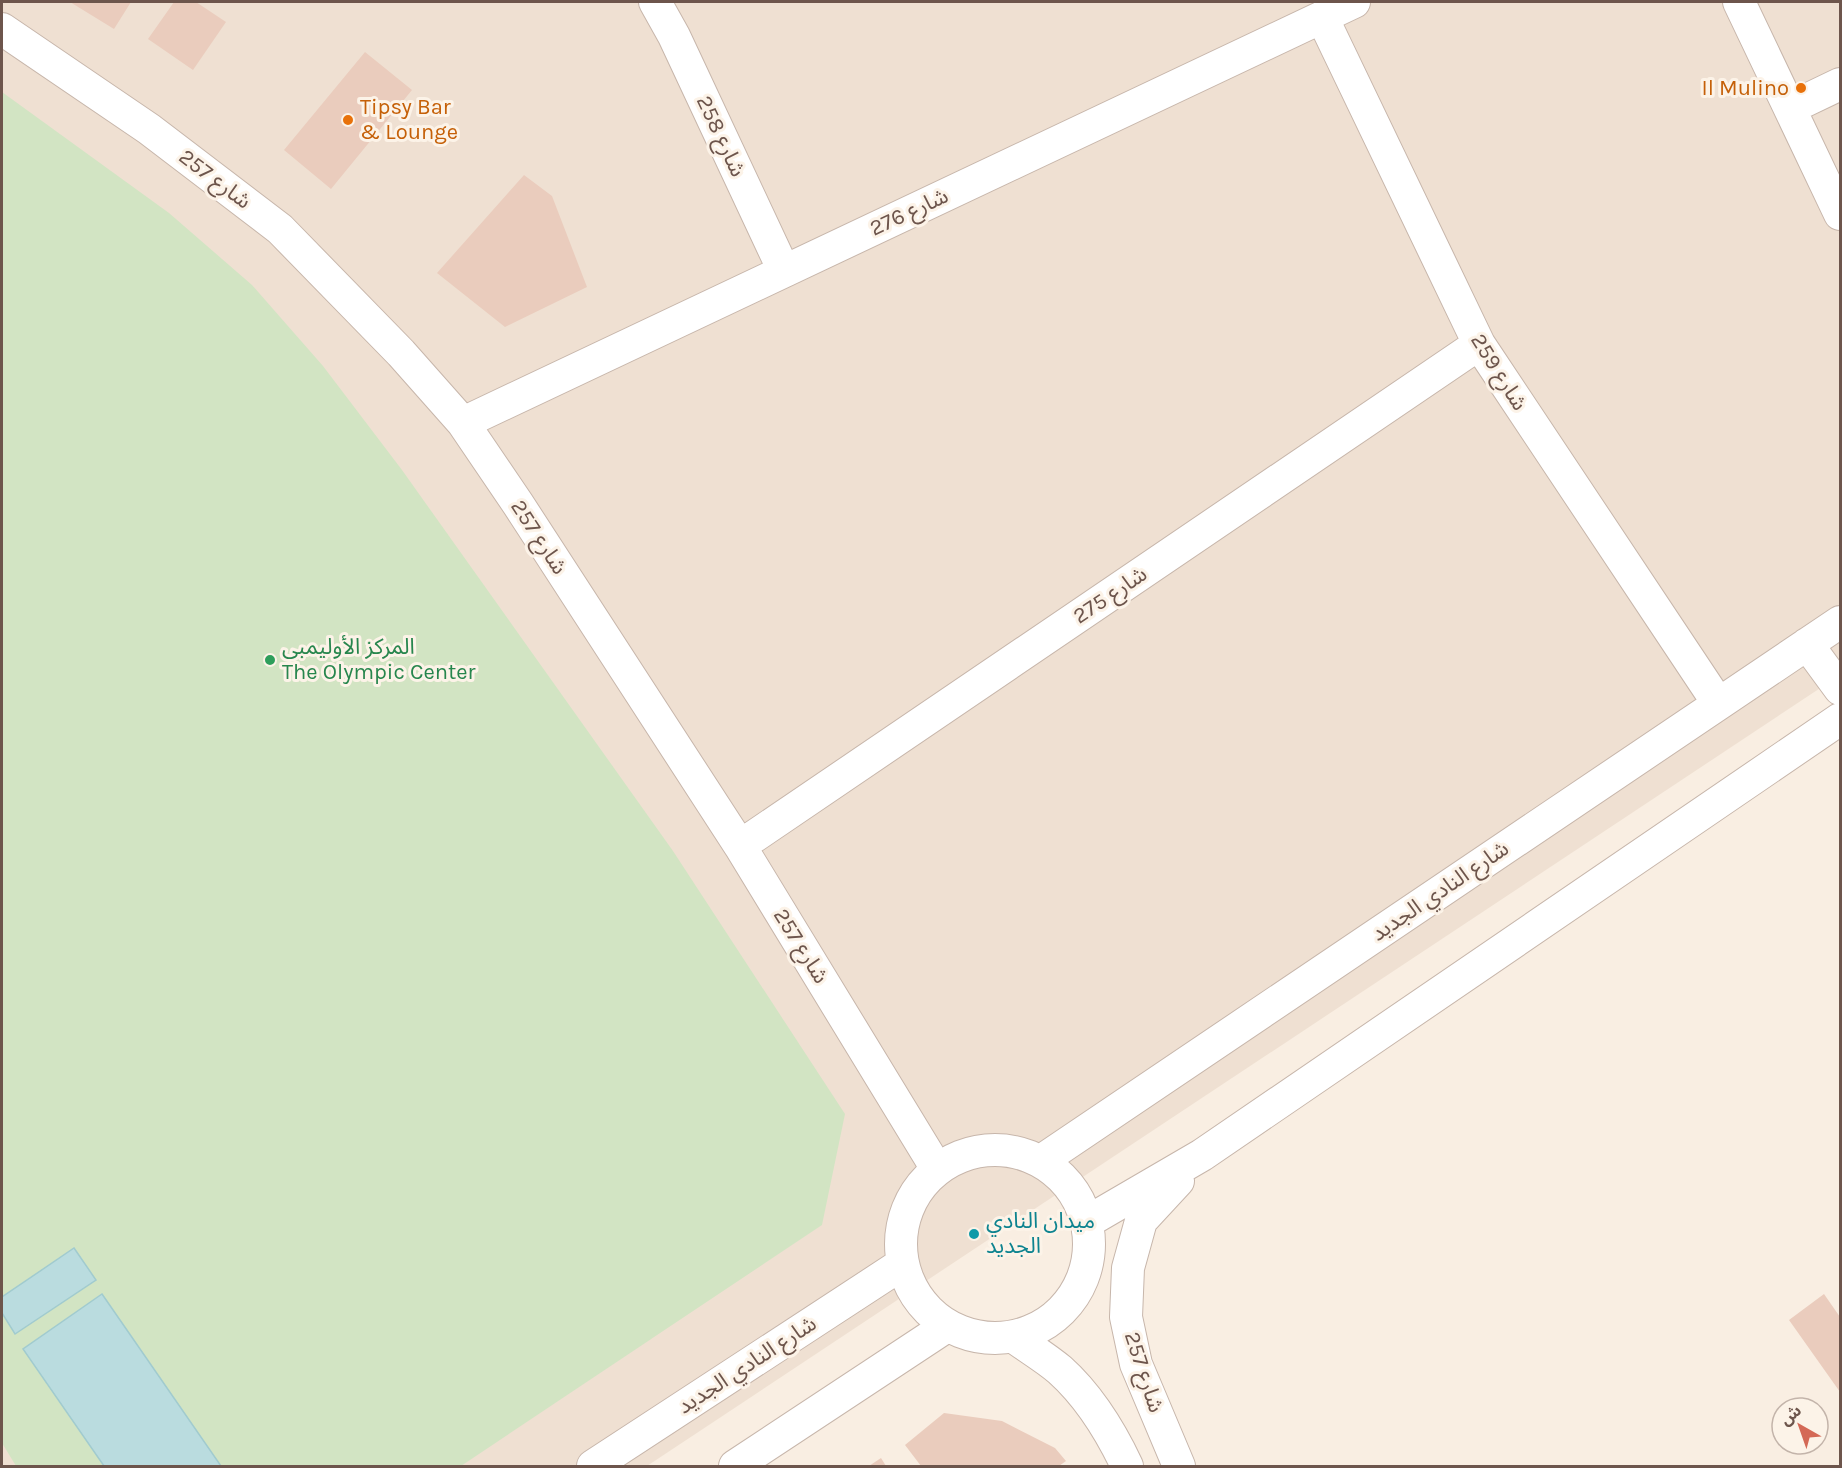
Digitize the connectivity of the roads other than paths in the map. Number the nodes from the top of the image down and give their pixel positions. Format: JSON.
{"nodes":[{"id":1,"x":654,"y":2,"type":"edge"},
{"id":2,"x":1354,"y":2,"type":"edge"},
{"id":3,"x":1739,"y":2,"type":"edge"},
{"id":4,"x":1322,"y":17,"type":"junction"},
{"id":5,"x":2,"y":29,"type":"edge"},
{"id":6,"x":1840,"y":84,"type":"edge"},
{"id":7,"x":1790,"y":108,"type":"junction"},
{"id":8,"x":1840,"y":214,"type":"edge"},
{"id":9,"x":784,"y":271,"type":"junction"},
{"id":10,"x":1479,"y":344,"type":"junction"},
{"id":11,"x":463,"y":423,"type":"junction"},
{"id":12,"x":1840,"y":622,"type":"edge"},
{"id":13,"x":1807,"y":644,"type":"junction"},
{"id":14,"x":1840,"y":690,"type":"edge"},
{"id":15,"x":1718,"y":703,"type":"junction"},
{"id":16,"x":1840,"y":719,"type":"edge"},
{"id":17,"x":740,"y":846,"type":"junction"},
{"id":18,"x":1202,"y":1155,"type":"junction"},
{"id":19,"x":1041,"y":1161,"type":"junction"},
{"id":20,"x":937,"y":1169,"type":"junction"},
{"id":21,"x":1087,"y":1222,"type":"junction"},
{"id":22,"x":902,"y":1264,"type":"junction"},
{"id":23,"x":947,"y":1326,"type":"junction"},
{"id":24,"x":1014,"y":1337,"type":"junction"},
{"id":25,"x":593,"y":1467,"type":"edge"},
{"id":26,"x":735,"y":1467,"type":"edge"},
{"id":27,"x":1127,"y":1467,"type":"edge"},
{"id":28,"x":1179,"y":1467,"type":"edge"}],
"edges":[{"from":1,"to":9,"type":"street","name":"شارع 258"},
{"from":2,"to":4,"type":"street","name":"شارع 276"},
{"from":3,"to":7,"type":"street"},
{"from":4,"to":9,"type":"street","name":"شارع 276"},
{"from":4,"to":10,"type":"street","name":"شارع 259"},
{"from":5,"to":11,"type":"street","name":"شارع 257"},
{"from":6,"to":7,"type":"street"},
{"from":7,"to":8,"type":"street"},
{"from":9,"to":11,"type":"street","name":"شارع 276"},
{"from":10,"to":15,"type":"street","name":"شارع 259"},
{"from":10,"to":17,"type":"street","name":"شارع 275"},
{"from":11,"to":17,"type":"street","name":"شارع 257"},
{"from":12,"to":13,"type":"street","name":"شارع النادي الجديد"},
{"from":13,"to":14,"type":"street"},
{"from":13,"to":15,"type":"street","name":"شارع النادي الجديد"},
{"from":15,"to":19,"type":"street","name":"شارع النادي الجديد"},
{"from":16,"to":18,"type":"street"},
{"from":17,"to":20,"type":"street","name":"شارع 257"},
{"from":18,"to":21,"type":"street"},
{"from":18,"to":28,"type":"street","name":"شارع 257"},
{"from":19,"to":20,"type":"street"},
{"from":19,"to":21,"type":"street"},
{"from":20,"to":22,"type":"street"},
{"from":21,"to":24,"type":"street"},
{"from":22,"to":23,"type":"street"},
{"from":22,"to":25,"type":"street","name":"شارع النادي الجديد"},
{"from":23,"to":24,"type":"street"},
{"from":23,"to":26,"type":"street"},
{"from":24,"to":27,"type":"street"}]}
